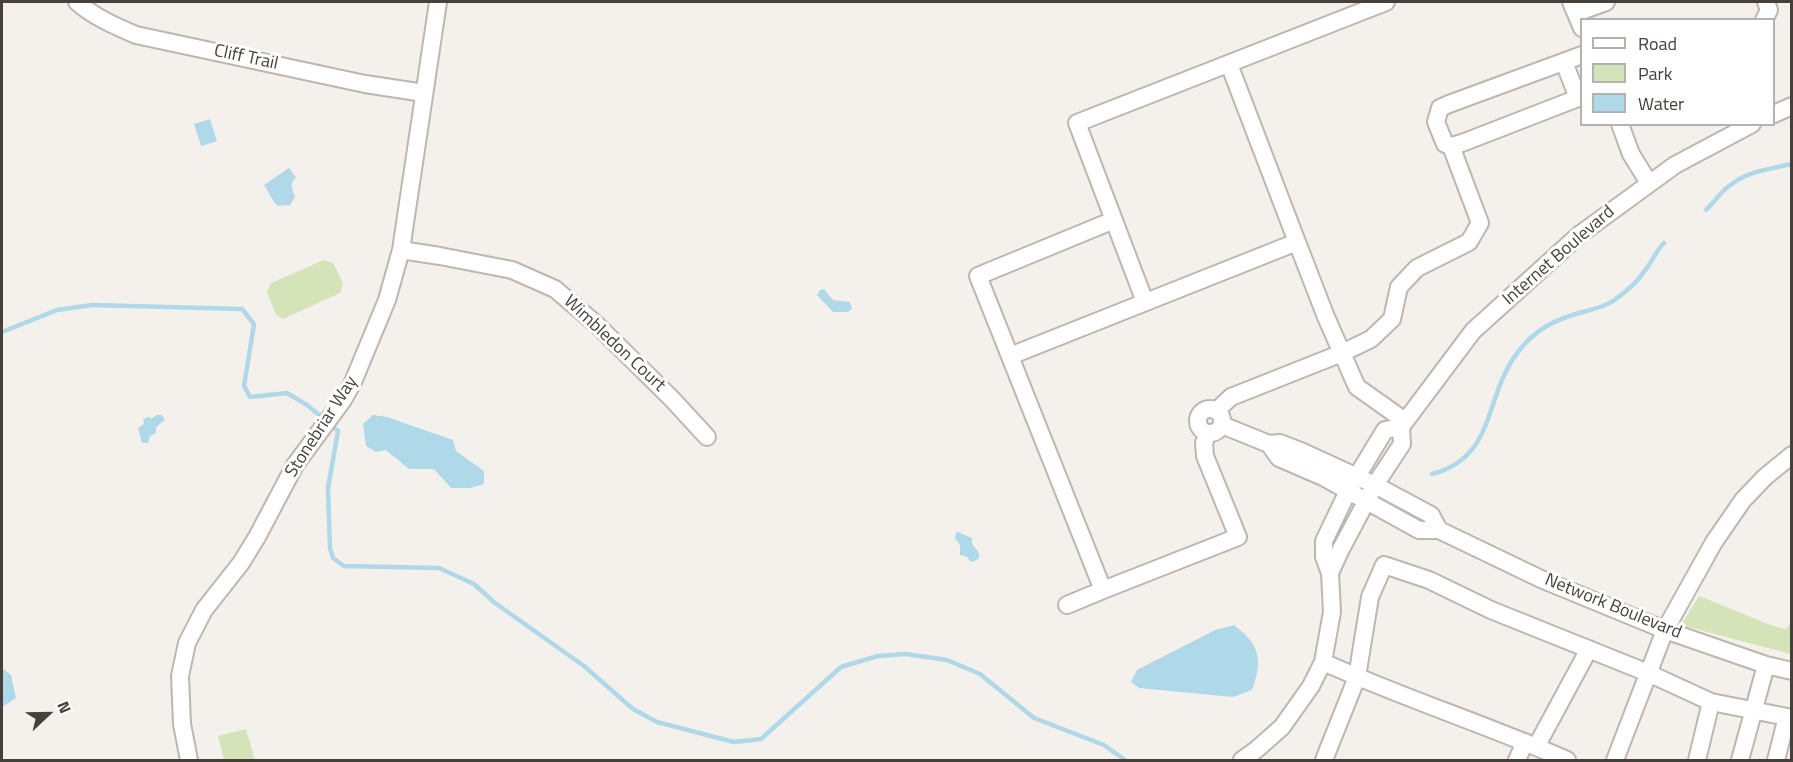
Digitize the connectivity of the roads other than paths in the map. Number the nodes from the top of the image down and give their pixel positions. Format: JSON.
{"nodes":[{"id":1,"x":77,"y":2,"type":"edge"},
{"id":2,"x":438,"y":2,"type":"edge"},
{"id":3,"x":1386,"y":2,"type":"edge"},
{"id":4,"x":1606,"y":2,"type":"edge"},
{"id":5,"x":1766,"y":2,"type":"edge"},
{"id":6,"x":1576,"y":14,"type":"edge"},
{"id":7,"x":1765,"y":18,"type":"edge"},
{"id":8,"x":1580,"y":56,"type":"edge"},
{"id":9,"x":1564,"y":62,"type":"junction"},
{"id":10,"x":1229,"y":64,"type":"junction"},
{"id":11,"x":424,"y":93,"type":"junction"},
{"id":12,"x":1791,"y":106,"type":"edge"},
{"id":13,"x":1775,"y":113,"type":"edge"},
{"id":14,"x":1621,"y":126,"type":"edge"},
{"id":15,"x":1748,"y":126,"type":"edge"},
{"id":16,"x":1451,"y":146,"type":"junction"},
{"id":17,"x":1649,"y":183,"type":"junction"},
{"id":18,"x":1114,"y":220,"type":"junction"},
{"id":19,"x":1297,"y":242,"type":"junction"},
{"id":20,"x":401,"y":250,"type":"junction"},
{"id":21,"x":1145,"y":302,"type":"junction"},
{"id":22,"x":1342,"y":352,"type":"junction"},
{"id":23,"x":1010,"y":356,"type":"junction"},
{"id":24,"x":1215,"y":423,"type":"junction"},
{"id":25,"x":1403,"y":424,"type":"junction"},
{"id":26,"x":707,"y":437,"type":"dead end"},
{"id":27,"x":1791,"y":455,"type":"edge"},
{"id":28,"x":1352,"y":484,"type":"junction"},
{"id":29,"x":1371,"y":493,"type":"junction"},
{"id":30,"x":1330,"y":573,"type":"junction"},
{"id":31,"x":1103,"y":590,"type":"junction"},
{"id":32,"x":1067,"y":605,"type":"dead end"},
{"id":33,"x":1665,"y":630,"type":"junction"},
{"id":34,"x":1589,"y":649,"type":"junction"},
{"id":35,"x":1323,"y":662,"type":"junction"},
{"id":36,"x":1766,"y":665,"type":"junction"},
{"id":37,"x":1791,"y":671,"type":"edge"},
{"id":38,"x":1648,"y":673,"type":"junction"},
{"id":39,"x":1357,"y":677,"type":"junction"},
{"id":40,"x":1711,"y":702,"type":"junction"},
{"id":41,"x":1754,"y":710,"type":"junction"},
{"id":42,"x":1789,"y":718,"type":"edge"},
{"id":43,"x":1531,"y":744,"type":"junction"},
{"id":44,"x":1261,"y":755,"type":"edge"},
{"id":45,"x":189,"y":760,"type":"edge"},
{"id":46,"x":1242,"y":760,"type":"edge"},
{"id":47,"x":1324,"y":760,"type":"edge"},
{"id":48,"x":1517,"y":760,"type":"edge"},
{"id":49,"x":1567,"y":760,"type":"edge"},
{"id":50,"x":1616,"y":760,"type":"edge"},
{"id":51,"x":1697,"y":760,"type":"edge"},
{"id":52,"x":1740,"y":760,"type":"edge"},
{"id":53,"x":1776,"y":760,"type":"edge"}],
"edges":[{"from":1,"to":11,"type":"street","name":"Cliff Trail"},
{"from":2,"to":11,"type":"street","name":"Stonebriar Way"},
{"from":3,"to":10,"type":"street"},
{"from":4,"to":6,"type":"street"},
{"from":5,"to":7,"type":"street"},
{"from":8,"to":9,"type":"street"},
{"from":9,"to":16,"type":"street"},
{"from":9,"to":16,"type":"street"},
{"from":10,"to":18,"type":"street"},
{"from":10,"to":19,"type":"street"},
{"from":11,"to":20,"type":"street","name":"Stonebriar Way"},
{"from":12,"to":13,"type":"street"},
{"from":14,"to":17,"type":"street"},
{"from":15,"to":17,"type":"street","name":"Internet Boulevard"},
{"from":16,"to":22,"type":"street"},
{"from":17,"to":25,"type":"street","name":"Internet Boulevard"},
{"from":18,"to":21,"type":"street"},
{"from":18,"to":23,"type":"street"},
{"from":19,"to":21,"type":"street"},
{"from":19,"to":22,"type":"street"},
{"from":20,"to":26,"type":"street","name":"Wimbledon Court"},
{"from":20,"to":45,"type":"street","name":"Stonebriar Way"},
{"from":21,"to":23,"type":"street"},
{"from":22,"to":24,"type":"street"},
{"from":22,"to":25,"type":"street"},
{"from":23,"to":31,"type":"street"},
{"from":24,"to":28,"type":"street","name":"Network Boulevard"},
{"from":24,"to":31,"type":"street"},
{"from":25,"to":28,"type":"street","name":"Internet Boulevard"},
{"from":25,"to":29,"type":"street","name":"Internet Boulevard"},
{"from":27,"to":33,"type":"street"},
{"from":28,"to":29,"type":"street","name":"Network Boulevard"},
{"from":28,"to":30,"type":"street","name":"Internet Boulevard"},
{"from":29,"to":30,"type":"street","name":"Internet Boulevard"},
{"from":29,"to":33,"type":"street","name":"Network Boulevard"},
{"from":30,"to":35,"type":"street","name":"Internet Boulevard"},
{"from":31,"to":32,"type":"street"},
{"from":33,"to":36,"type":"street","name":"Network Boulevard"},
{"from":33,"to":38,"type":"street"},
{"from":34,"to":38,"type":"street"},
{"from":34,"to":39,"type":"street"},
{"from":34,"to":43,"type":"street"},
{"from":35,"to":39,"type":"street"},
{"from":35,"to":44,"type":"street","name":"Internet Boulevard"},
{"from":36,"to":37,"type":"street","name":"Network Boulevard"},
{"from":36,"to":41,"type":"street"},
{"from":38,"to":40,"type":"street"},
{"from":38,"to":50,"type":"street"},
{"from":39,"to":43,"type":"street"},
{"from":39,"to":47,"type":"street"},
{"from":40,"to":41,"type":"street"},
{"from":40,"to":51,"type":"street"},
{"from":41,"to":42,"type":"street"},
{"from":41,"to":52,"type":"street"},
{"from":42,"to":53,"type":"street"},
{"from":43,"to":48,"type":"street"},
{"from":43,"to":49,"type":"street"},
{"from":44,"to":46,"type":"street","name":"Internet Boulevard"}]}
